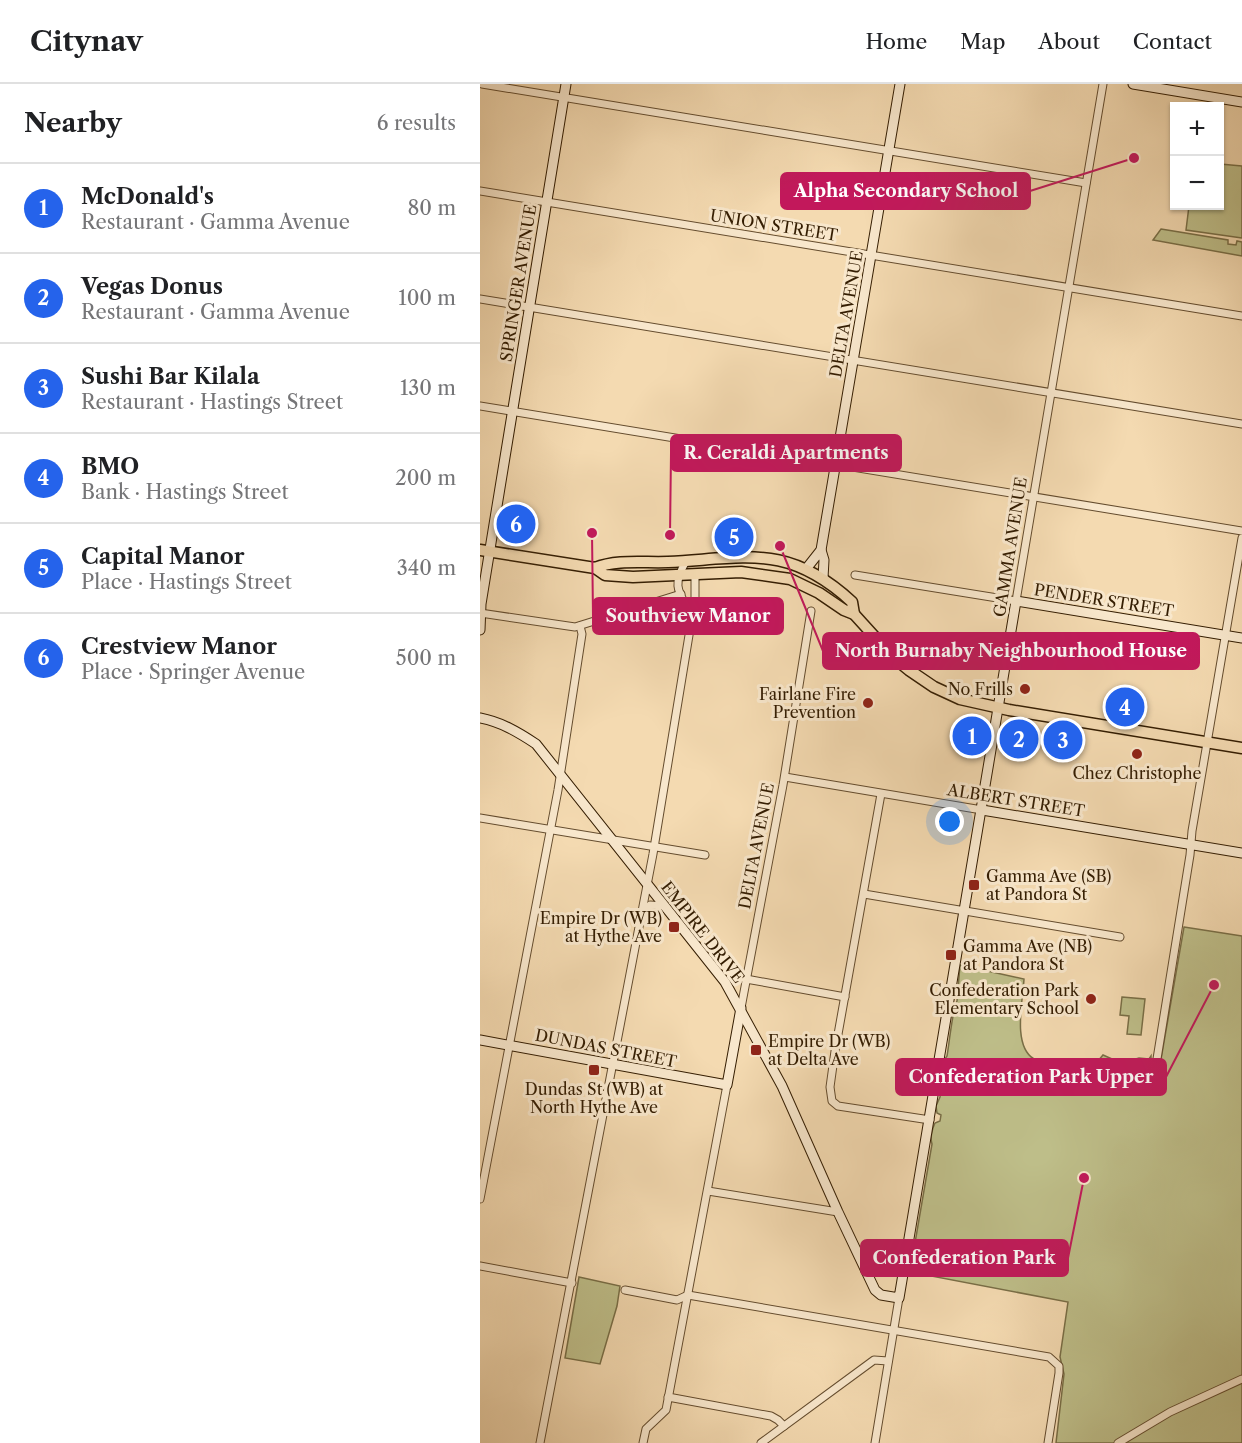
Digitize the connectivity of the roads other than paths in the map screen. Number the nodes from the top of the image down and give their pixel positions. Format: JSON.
{"nodes":[{"id":1,"x":482,"y":84,"type":"edge"},
{"id":2,"x":566,"y":84,"type":"edge"},
{"id":3,"x":900,"y":84,"type":"edge"},
{"id":4,"x":1102,"y":84,"type":"edge"},
{"id":5,"x":1133,"y":84,"type":"edge"},
{"id":6,"x":564,"y":98,"type":"junction"},
{"id":7,"x":1242,"y":102,"type":"edge"},
{"id":8,"x":889,"y":152,"type":"junction"},
{"id":9,"x":1086,"y":183,"type":"junction"},
{"id":10,"x":480,"y":191,"type":"edge"},
{"id":11,"x":547,"y":202,"type":"junction"},
{"id":12,"x":872,"y":255,"type":"junction"},
{"id":13,"x":1069,"y":288,"type":"junction"},
{"id":14,"x":480,"y":299,"type":"edge"},
{"id":15,"x":530,"y":307,"type":"junction"},
{"id":16,"x":1242,"y":316,"type":"edge"},
{"id":17,"x":854,"y":360,"type":"junction"},
{"id":18,"x":1051,"y":392,"type":"junction"},
{"id":19,"x":480,"y":406,"type":"edge"},
{"id":20,"x":512,"y":412,"type":"junction"},
{"id":21,"x":1242,"y":424,"type":"edge"},
{"id":22,"x":836,"y":464,"type":"junction"},
{"id":23,"x":1033,"y":497,"type":"junction"},
{"id":24,"x":1242,"y":531,"type":"edge"},
{"id":25,"x":1242,"y":538,"type":"edge"},
{"id":26,"x":821,"y":550,"type":"junction"},
{"id":27,"x":485,"y":551,"type":"edge"},
{"id":28,"x":686,"y":561,"type":"junction"},
{"id":29,"x":595,"y":568,"type":"junction"},
{"id":30,"x":806,"y":569,"type":"junction"},
{"id":31,"x":695,"y":574,"type":"junction"},
{"id":32,"x":678,"y":575,"type":"junction"},
{"id":33,"x":855,"y":575,"type":"dead end"},
{"id":34,"x":823,"y":578,"type":"junction"},
{"id":35,"x":681,"y":594,"type":"junction"},
{"id":36,"x":1016,"y":601,"type":"junction"},
{"id":37,"x":811,"y":611,"type":"dead end"},
{"id":38,"x":481,"y":613,"type":"edge"},
{"id":39,"x":854,"y":614,"type":"junction"},
{"id":40,"x":692,"y":617,"type":"junction"},
{"id":41,"x":580,"y":626,"type":"junction"},
{"id":42,"x":480,"y":630,"type":"edge"},
{"id":43,"x":1226,"y":635,"type":"junction"},
{"id":44,"x":1242,"y":638,"type":"edge"},
{"id":45,"x":999,"y":708,"type":"junction"},
{"id":46,"x":480,"y":718,"type":"edge"},
{"id":47,"x":1207,"y":742,"type":"junction"},
{"id":48,"x":1242,"y":748,"type":"edge"},
{"id":49,"x":560,"y":772,"type":"junction"},
{"id":50,"x":785,"y":777,"type":"junction"},
{"id":51,"x":880,"y":794,"type":"junction"},
{"id":52,"x":982,"y":810,"type":"junction"},
{"id":53,"x":480,"y":818,"type":"edge"},
{"id":54,"x":549,"y":830,"type":"junction"},
{"id":55,"x":615,"y":841,"type":"junction"},
{"id":56,"x":1191,"y":844,"type":"junction"},
{"id":57,"x":654,"y":847,"type":"junction"},
{"id":58,"x":1242,"y":853,"type":"edge"},
{"id":59,"x":705,"y":855,"type":"dead end"},
{"id":60,"x":647,"y":884,"type":"junction"},
{"id":61,"x":864,"y":894,"type":"junction"},
{"id":62,"x":665,"y":906,"type":"junction"},
{"id":63,"x":965,"y":912,"type":"junction"},
{"id":64,"x":642,"y":914,"type":"junction"},
{"id":65,"x":1120,"y":937,"type":"dead end"},
{"id":66,"x":746,"y":979,"type":"junction"},
{"id":67,"x":844,"y":997,"type":"junction"},
{"id":68,"x":741,"y":1008,"type":"junction"},
{"id":69,"x":480,"y":1040,"type":"edge"},
{"id":70,"x":510,"y":1045,"type":"junction"},
{"id":71,"x":614,"y":1064,"type":"junction"},
{"id":72,"x":1156,"y":1065,"type":"dead end"},
{"id":73,"x":727,"y":1085,"type":"junction"},
{"id":74,"x":930,"y":1120,"type":"junction"},
{"id":75,"x":708,"y":1191,"type":"junction"},
{"id":76,"x":480,"y":1199,"type":"edge"},
{"id":77,"x":838,"y":1212,"type":"junction"},
{"id":78,"x":480,"y":1266,"type":"edge"},
{"id":79,"x":572,"y":1283,"type":"junction"},
{"id":80,"x":625,"y":1290,"type":"dead end"},
{"id":81,"x":688,"y":1296,"type":"junction"},
{"id":82,"x":899,"y":1298,"type":"junction"},
{"id":83,"x":893,"y":1330,"type":"junction"},
{"id":84,"x":888,"y":1362,"type":"junction"},
{"id":85,"x":1242,"y":1379,"type":"edge"},
{"id":86,"x":668,"y":1397,"type":"junction"},
{"id":87,"x":784,"y":1426,"type":"junction"},
{"id":88,"x":769,"y":1440,"type":"edge"},
{"id":89,"x":540,"y":1443,"type":"edge"},
{"id":90,"x":643,"y":1443,"type":"edge"},
{"id":91,"x":761,"y":1443,"type":"edge"},
{"id":92,"x":875,"y":1443,"type":"edge"},
{"id":93,"x":1048,"y":1443,"type":"edge"},
{"id":94,"x":1118,"y":1443,"type":"edge"}],
"edges":[{"from":1,"to":6,"type":"street"},
{"from":2,"to":6,"type":"street","name":"SPRINGER AVENUE"},
{"from":3,"to":8,"type":"street","name":"DELTA AVENUE"},
{"from":4,"to":9,"type":"street","name":"GAMMA AVENUE"},
{"from":5,"to":7,"type":"street"},
{"from":6,"to":8,"type":"street"},
{"from":6,"to":11,"type":"street","name":"SPRINGER AVENUE"},
{"from":8,"to":9,"type":"street"},
{"from":8,"to":12,"type":"street","name":"DELTA AVENUE"},
{"from":9,"to":13,"type":"street","name":"GAMMA AVENUE"},
{"from":10,"to":11,"type":"street","name":"UNION STREET"},
{"from":11,"to":12,"type":"street","name":"UNION STREET"},
{"from":11,"to":15,"type":"street","name":"SPRINGER AVENUE"},
{"from":12,"to":13,"type":"street","name":"UNION STREET"},
{"from":12,"to":17,"type":"street","name":"DELTA AVENUE"},
{"from":13,"to":16,"type":"street","name":"UNION STREET"},
{"from":13,"to":18,"type":"street","name":"GAMMA AVENUE"},
{"from":14,"to":15,"type":"street"},
{"from":15,"to":17,"type":"street"},
{"from":15,"to":20,"type":"street","name":"SPRINGER AVENUE"},
{"from":17,"to":18,"type":"street"},
{"from":17,"to":22,"type":"street","name":"DELTA AVENUE"},
{"from":18,"to":21,"type":"street"},
{"from":18,"to":23,"type":"street","name":"GAMMA AVENUE"},
{"from":19,"to":20,"type":"street"},
{"from":20,"to":22,"type":"street"},
{"from":20,"to":27,"type":"street","name":"SPRINGER AVENUE"},
{"from":22,"to":23,"type":"street"},
{"from":22,"to":26,"type":"street","name":"DELTA AVENUE"},
{"from":23,"to":24,"type":"street"},
{"from":23,"to":36,"type":"street","name":"GAMMA AVENUE"},
{"from":25,"to":43,"type":"street"},
{"from":26,"to":30,"type":"street","name":"DELTA AVENUE"},
{"from":26,"to":34,"type":"street","name":"DELTA AVENUE"},
{"from":27,"to":29,"type":"main road"},
{"from":27,"to":38,"type":"street","name":"SPRINGER AVENUE"},
{"from":28,"to":29,"type":"main road"},
{"from":28,"to":30,"type":"main road"},
{"from":28,"to":32,"type":"street"},
{"from":29,"to":32,"type":"main road"},
{"from":30,"to":34,"type":"main road"},
{"from":31,"to":32,"type":"main road"},
{"from":31,"to":39,"type":"main road"},
{"from":31,"to":40,"type":"street"},
{"from":32,"to":35,"type":"street"},
{"from":33,"to":36,"type":"street","name":"PENDER STREET"},
{"from":34,"to":39,"type":"main road"},
{"from":35,"to":40,"type":"street"},
{"from":35,"to":41,"type":"street"},
{"from":36,"to":43,"type":"street","name":"PENDER STREET"},
{"from":36,"to":45,"type":"street","name":"GAMMA AVENUE"},
{"from":37,"to":50,"type":"street","name":"DELTA AVENUE"},
{"from":38,"to":41,"type":"street"},
{"from":38,"to":42,"type":"street","name":"SPRINGER AVENUE"},
{"from":39,"to":45,"type":"main road"},
{"from":40,"to":57,"type":"street"},
{"from":41,"to":49,"type":"street"},
{"from":43,"to":44,"type":"street","name":"PENDER STREET"},
{"from":43,"to":47,"type":"street"},
{"from":45,"to":47,"type":"main road"},
{"from":45,"to":52,"type":"street","name":"GAMMA AVENUE"},
{"from":46,"to":49,"type":"street","name":"EMPIRE DRIVE"},
{"from":47,"to":48,"type":"main road"},
{"from":47,"to":56,"type":"street"},
{"from":49,"to":54,"type":"street"},
{"from":49,"to":55,"type":"street","name":"EMPIRE DRIVE"},
{"from":50,"to":51,"type":"street","name":"ALBERT STREET"},
{"from":50,"to":66,"type":"street","name":"DELTA AVENUE"},
{"from":51,"to":52,"type":"street","name":"ALBERT STREET"},
{"from":51,"to":61,"type":"street"},
{"from":52,"to":56,"type":"street","name":"ALBERT STREET"},
{"from":52,"to":63,"type":"street","name":"GAMMA AVENUE"},
{"from":53,"to":54,"type":"street"},
{"from":54,"to":55,"type":"street"},
{"from":54,"to":70,"type":"street"},
{"from":55,"to":57,"type":"street"},
{"from":55,"to":60,"type":"street","name":"EMPIRE DRIVE"},
{"from":56,"to":58,"type":"street","name":"ALBERT STREET"},
{"from":56,"to":72,"type":"street"},
{"from":57,"to":59,"type":"street"},
{"from":57,"to":60,"type":"street"},
{"from":60,"to":62,"type":"street","name":"EMPIRE DRIVE"},
{"from":60,"to":64,"type":"street"},
{"from":61,"to":63,"type":"street"},
{"from":61,"to":67,"type":"street"},
{"from":62,"to":64,"type":"street"},
{"from":62,"to":68,"type":"street","name":"EMPIRE DRIVE"},
{"from":63,"to":65,"type":"street"},
{"from":63,"to":74,"type":"street","name":"GAMMA AVENUE"},
{"from":64,"to":71,"type":"street"},
{"from":66,"to":67,"type":"street"},
{"from":66,"to":68,"type":"street","name":"DELTA AVENUE"},
{"from":67,"to":74,"type":"street"},
{"from":68,"to":73,"type":"street","name":"DELTA AVENUE"},
{"from":68,"to":77,"type":"street","name":"EMPIRE DRIVE"},
{"from":69,"to":70,"type":"street","name":"DUNDAS STREET"},
{"from":70,"to":71,"type":"street","name":"DUNDAS STREET"},
{"from":70,"to":76,"type":"street"},
{"from":71,"to":73,"type":"street","name":"DUNDAS STREET"},
{"from":71,"to":79,"type":"street"},
{"from":73,"to":75,"type":"street"},
{"from":74,"to":82,"type":"street","name":"GAMMA AVENUE"},
{"from":75,"to":77,"type":"street"},
{"from":75,"to":81,"type":"street"},
{"from":77,"to":82,"type":"street","name":"EMPIRE DRIVE"},
{"from":78,"to":79,"type":"street"},
{"from":79,"to":89,"type":"street"},
{"from":80,"to":81,"type":"street"},
{"from":81,"to":83,"type":"street"},
{"from":81,"to":86,"type":"street"},
{"from":82,"to":83,"type":"street"},
{"from":83,"to":84,"type":"street"},
{"from":83,"to":93,"type":"street"},
{"from":84,"to":87,"type":"street"},
{"from":84,"to":92,"type":"street"},
{"from":85,"to":94,"type":"street"},
{"from":86,"to":87,"type":"street"},
{"from":86,"to":90,"type":"street"},
{"from":87,"to":88,"type":"street"},
{"from":88,"to":91,"type":"street"}]}
